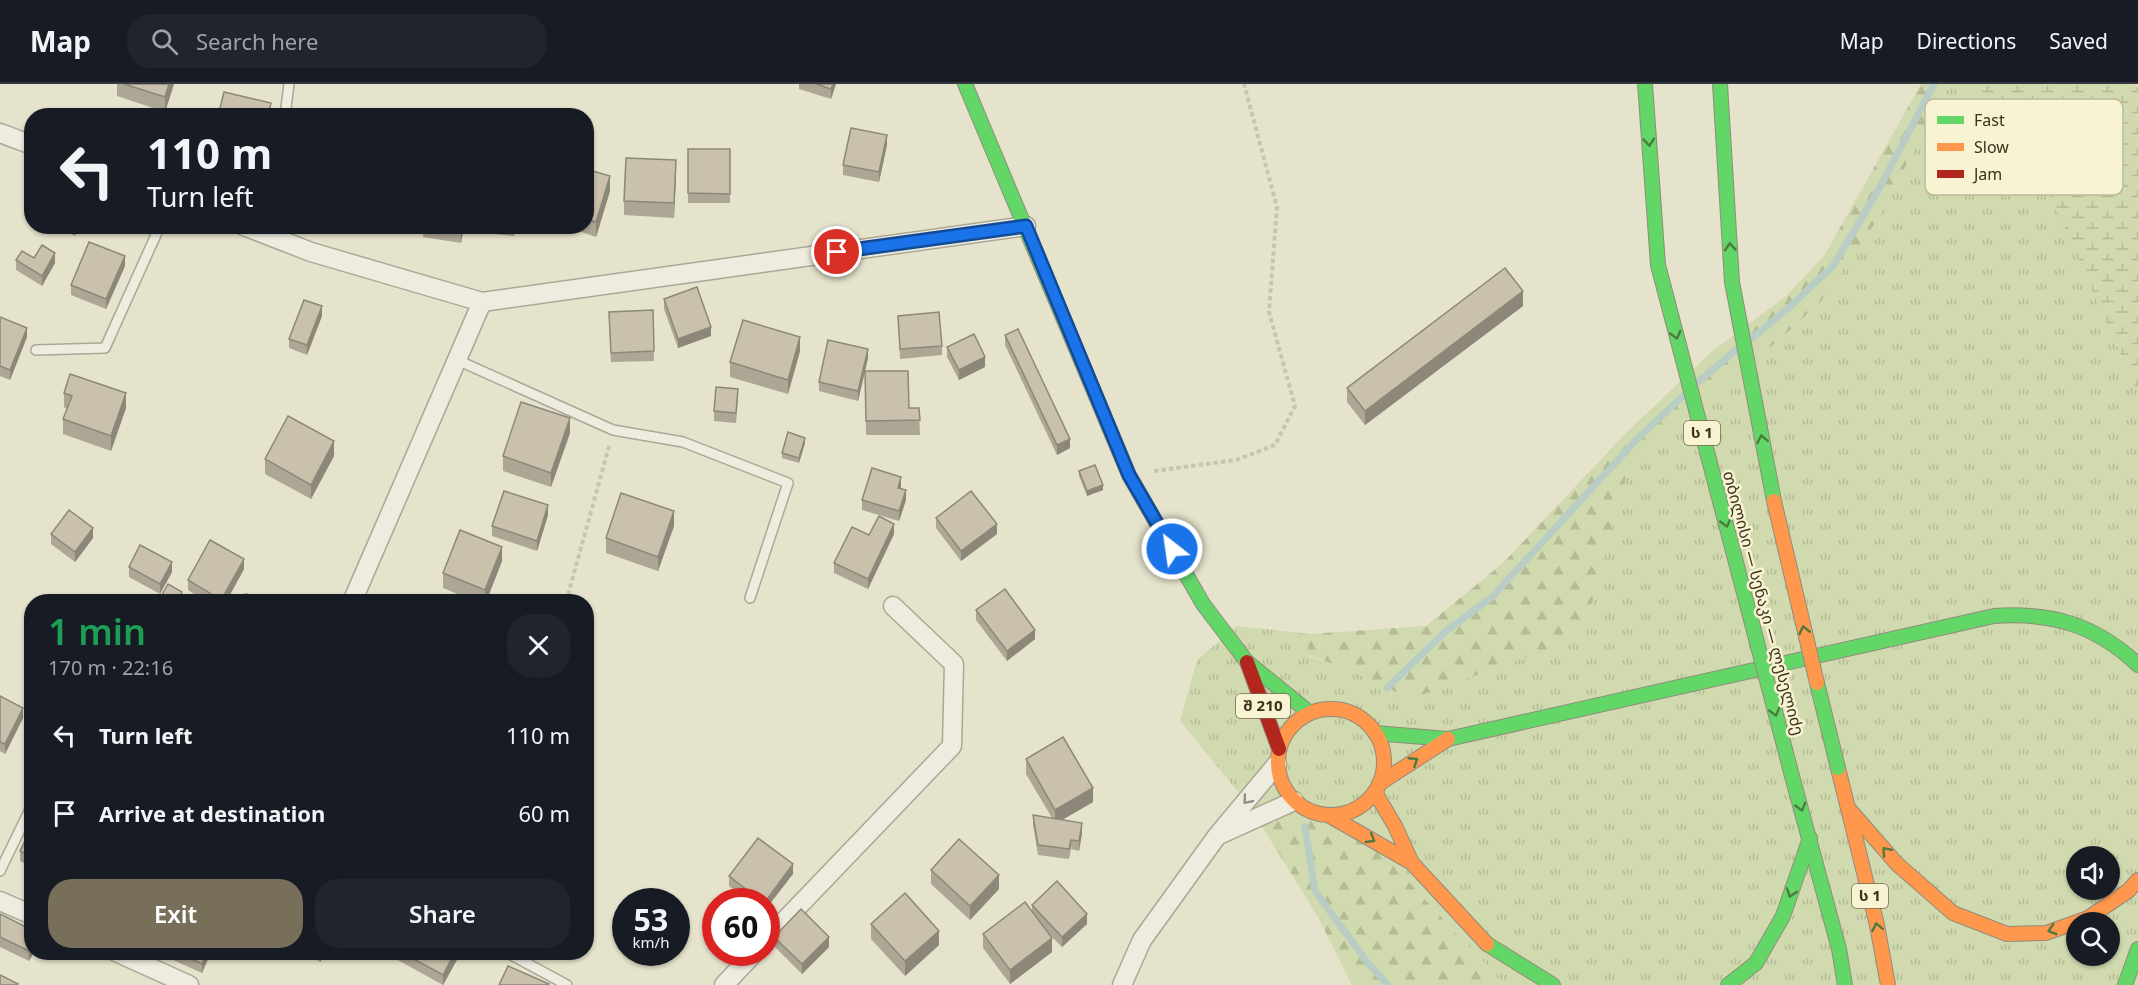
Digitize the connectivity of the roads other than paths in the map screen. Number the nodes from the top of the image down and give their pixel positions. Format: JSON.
{"nodes":[{"id":1,"x":289,"y":84,"type":"edge"},
{"id":2,"x":965,"y":84,"type":"edge"},
{"id":3,"x":1645,"y":84,"type":"edge"},
{"id":4,"x":1720,"y":84,"type":"edge"},
{"id":5,"x":286,"y":108,"type":"edge"},
{"id":6,"x":0,"y":133,"type":"edge"},
{"id":7,"x":24,"y":142,"type":"edge"},
{"id":8,"x":1026,"y":226,"type":"junction"},
{"id":9,"x":156,"y":234,"type":"edge"},
{"id":10,"x":278,"y":234,"type":"edge"},
{"id":11,"x":482,"y":302,"type":"junction"},
{"id":12,"x":36,"y":350,"type":"dead end"},
{"id":13,"x":457,"y":360,"type":"junction"},
{"id":14,"x":355,"y":594,"type":"edge"},
{"id":15,"x":750,"y":598,"type":"dead end"},
{"id":16,"x":893,"y":606,"type":"dead end"},
{"id":17,"x":1247,"y":662,"type":"junction"},
{"id":18,"x":2138,"y":665,"type":"edge"},
{"id":19,"x":1310,"y":713,"type":"junction"},
{"id":20,"x":1375,"y":733,"type":"junction"},
{"id":21,"x":1448,"y":739,"type":"junction"},
{"id":22,"x":1278,"y":757,"type":"junction"},
{"id":23,"x":1378,"y":788,"type":"junction"},
{"id":24,"x":1294,"y":801,"type":"junction"},
{"id":25,"x":1849,"y":809,"type":"junction"},
{"id":26,"x":1330,"y":816,"type":"junction"},
{"id":27,"x":24,"y":822,"type":"edge"},
{"id":28,"x":1217,"y":836,"type":"junction"},
{"id":29,"x":1810,"y":838,"type":"junction"},
{"id":30,"x":1412,"y":863,"type":"junction"},
{"id":31,"x":0,"y":871,"type":"edge"},
{"id":32,"x":2138,"y":880,"type":"edge"},
{"id":33,"x":0,"y":901,"type":"edge"},
{"id":34,"x":24,"y":912,"type":"edge"},
{"id":35,"x":780,"y":925,"type":"edge"},
{"id":36,"x":1487,"y":944,"type":"junction"},
{"id":37,"x":2138,"y":949,"type":"edge"},
{"id":38,"x":134,"y":960,"type":"edge"},
{"id":39,"x":521,"y":960,"type":"edge"},
{"id":40,"x":742,"y":966,"type":"edge"},
{"id":41,"x":189,"y":985,"type":"edge"},
{"id":42,"x":567,"y":985,"type":"edge"},
{"id":43,"x":724,"y":985,"type":"edge"},
{"id":44,"x":1122,"y":985,"type":"edge"},
{"id":45,"x":1528,"y":985,"type":"edge"},
{"id":46,"x":1553,"y":985,"type":"edge"},
{"id":47,"x":1728,"y":985,"type":"edge"},
{"id":48,"x":1845,"y":985,"type":"edge"},
{"id":49,"x":1888,"y":985,"type":"edge"},
{"id":50,"x":2125,"y":985,"type":"edge"}],
"edges":[{"from":1,"to":5,"type":"lane"},
{"from":2,"to":8,"type":"main road","number":"შ 210"},
{"from":3,"to":29,"type":"main road","name":"თბილისი — სენაკი — ლესელიძე","number":"ს 1","one_way":true,"bridge":true},
{"from":25,"to":4,"type":"main road","name":"თბილისი — სენაკი — ლესელიძე","number":"ს 1","one_way":true,"bridge":true},
{"from":6,"to":7,"type":"street"},
{"from":8,"to":11,"type":"street"},
{"from":8,"to":17,"type":"main road","number":"შ 210"},
{"from":9,"to":12,"type":"lane"},
{"from":10,"to":11,"type":"street"},
{"from":11,"to":13,"type":"street"},
{"from":13,"to":14,"type":"street"},
{"from":13,"to":15,"type":"lane"},
{"from":16,"to":35,"type":"street"},
{"from":17,"to":19,"type":"main road","number":"შ 210"},
{"from":17,"to":22,"type":"main road","number":"შ 210"},
{"from":18,"to":21,"type":"main road"},
{"from":19,"to":20,"type":"main road"},
{"from":19,"to":22,"type":"main road"},
{"from":20,"to":21,"type":"main road"},
{"from":20,"to":23,"type":"main road"},
{"from":23,"to":21,"type":"main road","one_way":true},
{"from":22,"to":24,"type":"main road"},
{"from":22,"to":28,"type":"street","one_way":true},
{"from":23,"to":26,"type":"main road"},
{"from":23,"to":30,"type":"main road"},
{"from":24,"to":26,"type":"main road"},
{"from":24,"to":28,"type":"street"},
{"from":32,"to":25,"type":"main road","one_way":true},
{"from":49,"to":25,"type":"main road","name":"თბილისი — სენაკი — ლესელიძე","number":"ს 1","one_way":true},
{"from":26,"to":30,"type":"main road","one_way":true},
{"from":27,"to":31,"type":"lane"},
{"from":28,"to":44,"type":"street"},
{"from":29,"to":47,"type":"main road","one_way":true},
{"from":29,"to":48,"type":"main road","name":"თბილისი — სენაკი — ლესელიძე","number":"ს 1"},
{"from":30,"to":36,"type":"main road"},
{"from":33,"to":34,"type":"street"},
{"from":36,"to":45,"type":"main road"},
{"from":36,"to":46,"type":"main road"},
{"from":37,"to":50,"type":"main road"},
{"from":38,"to":41,"type":"street"},
{"from":39,"to":42,"type":"lane"},
{"from":40,"to":43,"type":"street"}]}
